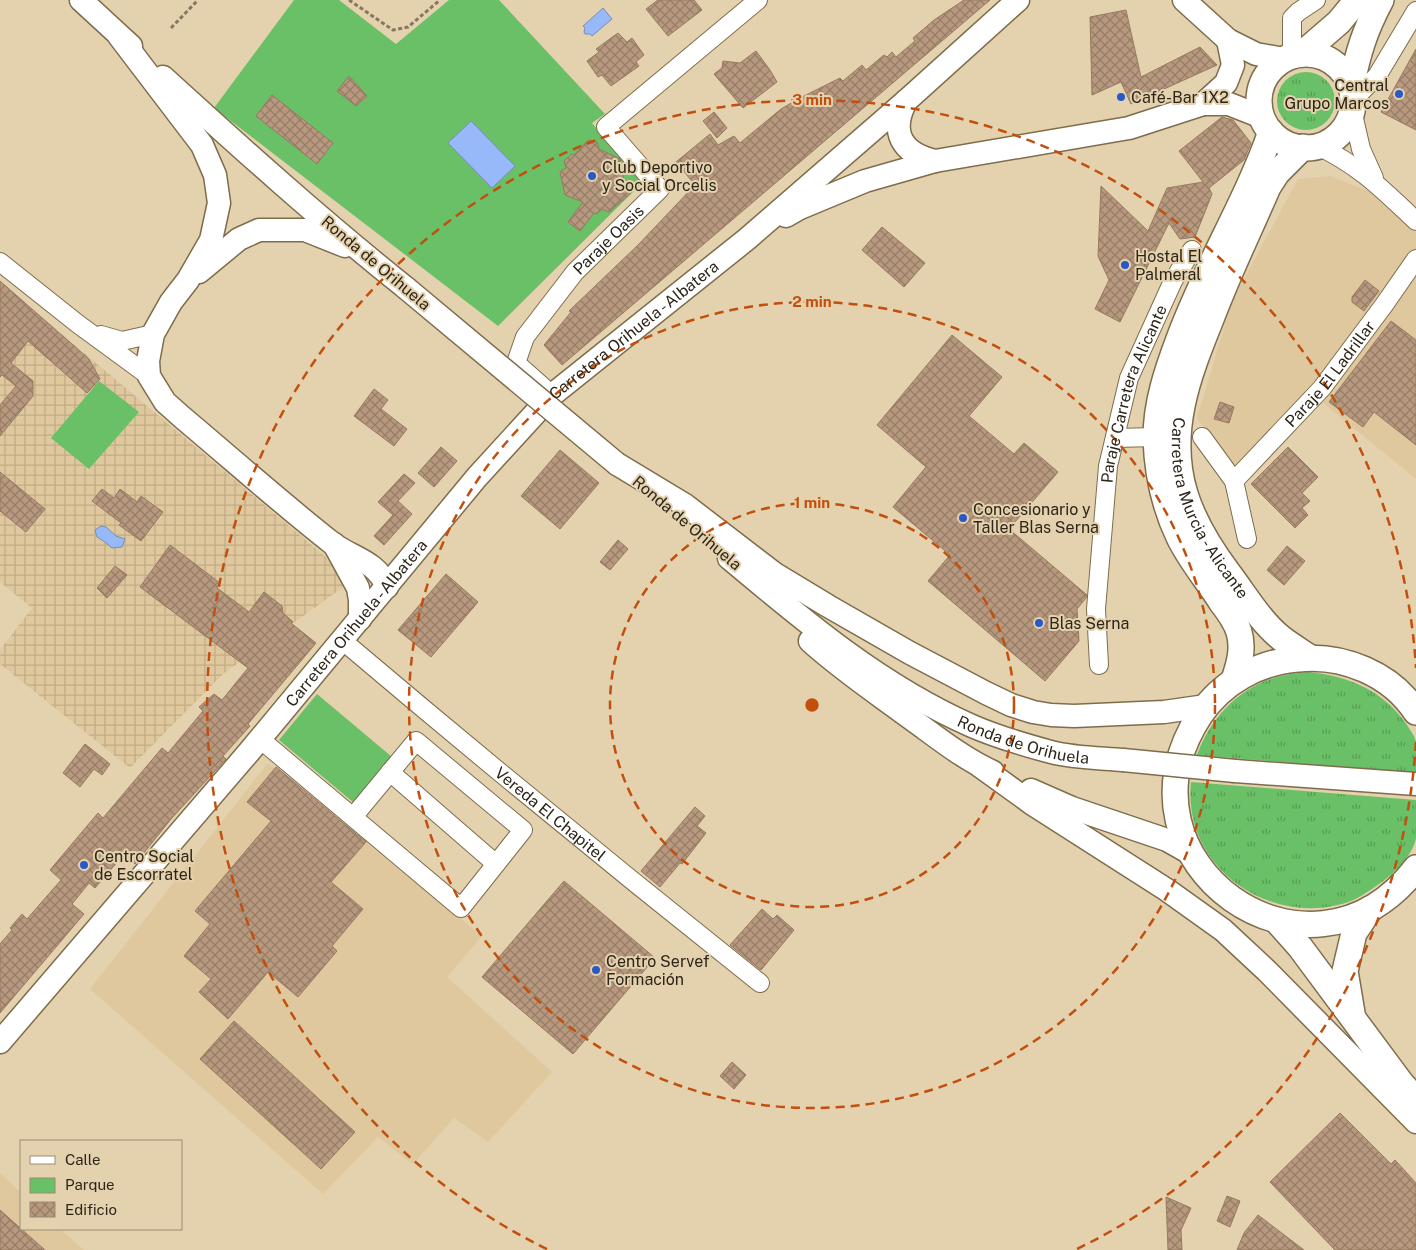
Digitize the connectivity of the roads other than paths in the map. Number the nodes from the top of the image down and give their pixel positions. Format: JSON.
{"nodes":[{"id":1,"x":81,"y":0,"type":"edge"},
{"id":2,"x":758,"y":0,"type":"edge"},
{"id":3,"x":1018,"y":0,"type":"edge"},
{"id":4,"x":1184,"y":0,"type":"edge"},
{"id":5,"x":1316,"y":0,"type":"edge"},
{"id":6,"x":1357,"y":0,"type":"edge"},
{"id":7,"x":1381,"y":0,"type":"edge"},
{"id":8,"x":1416,"y":10,"type":"edge"},
{"id":9,"x":119,"y":36,"type":"junction"},
{"id":10,"x":1228,"y":40,"type":"junction"},
{"id":11,"x":1293,"y":56,"type":"junction"},
{"id":12,"x":1352,"y":99,"type":"junction"},
{"id":13,"x":906,"y":101,"type":"junction"},
{"id":14,"x":1203,"y":104,"type":"junction"},
{"id":15,"x":1266,"y":124,"type":"junction"},
{"id":16,"x":1310,"y":146,"type":"junction"},
{"id":17,"x":935,"y":161,"type":"junction"},
{"id":18,"x":1378,"y":185,"type":"junction"},
{"id":19,"x":1416,"y":221,"type":"edge"},
{"id":20,"x":746,"y":239,"type":"junction"},
{"id":21,"x":1192,"y":250,"type":"dead end"},
{"id":22,"x":361,"y":252,"type":"junction"},
{"id":23,"x":1416,"y":259,"type":"edge"},
{"id":24,"x":0,"y":262,"type":"edge"},
{"id":25,"x":188,"y":280,"type":"junction"},
{"id":26,"x":93,"y":333,"type":"junction"},
{"id":27,"x":153,"y":334,"type":"junction"},
{"id":28,"x":149,"y":376,"type":"junction"},
{"id":29,"x":552,"y":395,"type":"junction"},
{"id":30,"x":1156,"y":437,"type":"junction"},
{"id":31,"x":1202,"y":437,"type":"dead end"},
{"id":32,"x":1115,"y":438,"type":"junction"},
{"id":33,"x":617,"y":464,"type":"junction"},
{"id":34,"x":1234,"y":481,"type":"junction"},
{"id":35,"x":428,"y":535,"type":"junction"},
{"id":36,"x":1247,"y":539,"type":"dead end"},
{"id":37,"x":334,"y":544,"type":"junction"},
{"id":38,"x":733,"y":561,"type":"junction"},
{"id":39,"x":387,"y":587,"type":"junction"},
{"id":40,"x":360,"y":620,"type":"junction"},
{"id":41,"x":343,"y":641,"type":"junction"},
{"id":42,"x":1309,"y":657,"type":"junction"},
{"id":43,"x":1099,"y":665,"type":"dead end"},
{"id":44,"x":1234,"y":680,"type":"junction"},
{"id":45,"x":1206,"y":706,"type":"junction"},
{"id":46,"x":1414,"y":707,"type":"edge"},
{"id":47,"x":260,"y":739,"type":"junction"},
{"id":48,"x":980,"y":766,"type":"junction"},
{"id":49,"x":390,"y":772,"type":"junction"},
{"id":50,"x":1416,"y":784,"type":"edge"},
{"id":51,"x":353,"y":817,"type":"junction"},
{"id":52,"x":1190,"y":853,"type":"junction"},
{"id":53,"x":496,"y":864,"type":"junction"},
{"id":54,"x":1412,"y":878,"type":"edge"},
{"id":55,"x":1370,"y":909,"type":"junction"},
{"id":56,"x":1276,"y":920,"type":"junction"},
{"id":57,"x":760,"y":983,"type":"dead end"},
{"id":58,"x":1353,"y":1018,"type":"junction"},
{"id":59,"x":0,"y":1042,"type":"edge"},
{"id":60,"x":1416,"y":1100,"type":"edge"},
{"id":61,"x":1416,"y":1122,"type":"edge"}],
"edges":[{"from":1,"to":9,"type":"main road","name":"Ronda de Orihuela"},
{"from":2,"to":29,"type":"street","name":"Paraje Oasis"},
{"from":3,"to":13,"type":"main road"},
{"from":4,"to":10,"type":"main road"},
{"from":5,"to":11,"type":"street"},
{"from":6,"to":11,"type":"highway"},
{"from":7,"to":12,"type":"highway"},
{"from":8,"to":12,"type":"street"},
{"from":9,"to":22,"type":"main road","name":"Ronda de Orihuela"},
{"from":9,"to":25,"type":"main road"},
{"from":10,"to":11,"type":"main road"},
{"from":10,"to":14,"type":"main road"},
{"from":11,"to":12,"type":"highway"},
{"from":11,"to":15,"type":"highway"},
{"from":12,"to":16,"type":"highway"},
{"from":12,"to":18,"type":"street"},
{"from":13,"to":17,"type":"main road"},
{"from":13,"to":20,"type":"main road"},
{"from":14,"to":15,"type":"main road"},
{"from":14,"to":17,"type":"main road"},
{"from":15,"to":16,"type":"highway"},
{"from":15,"to":30,"type":"highway","name":"Carretera Murcia - Alicante"},
{"from":16,"to":18,"type":"street"},
{"from":16,"to":42,"type":"highway","name":"Carretera Murcia - Alicante"},
{"from":17,"to":20,"type":"main road"},
{"from":18,"to":19,"type":"street"},
{"from":20,"to":29,"type":"main road","name":"Carretera Orihuela - Albatera"},
{"from":21,"to":32,"type":"street","name":"Paraje Carretera Alicante"},
{"from":22,"to":25,"type":"main road"},
{"from":22,"to":33,"type":"main road","name":"Ronda de Orihuela","bridge":true},
{"from":23,"to":34,"type":"street","name":"Paraje El Ladrillar"},
{"from":24,"to":26,"type":"street"},
{"from":25,"to":27,"type":"main road"},
{"from":26,"to":27,"type":"street"},
{"from":26,"to":28,"type":"street"},
{"from":27,"to":28,"type":"main road"},
{"from":28,"to":37,"type":"main road"},
{"from":29,"to":35,"type":"main road","name":"Carretera Orihuela - Albatera"},
{"from":30,"to":32,"type":"street"},
{"from":30,"to":44,"type":"highway","name":"Carretera Murcia - Alicante"},
{"from":31,"to":34,"type":"street"},
{"from":32,"to":43,"type":"street","name":"Paraje Carretera Alicante"},
{"from":33,"to":38,"type":"main road","name":"Ronda de Orihuela"},
{"from":33,"to":45,"type":"main road"},
{"from":34,"to":36,"type":"street"},
{"from":35,"to":37,"type":"main road"},
{"from":35,"to":39,"type":"main road","name":"Carretera Orihuela - Albatera"},
{"from":37,"to":39,"type":"main road"},
{"from":37,"to":40,"type":"main road"},
{"from":38,"to":48,"type":"main road"},
{"from":38,"to":50,"type":"main road","name":"Ronda de Orihuela","bridge":true},
{"from":39,"to":40,"type":"main road","name":"Carretera Orihuela - Albatera"},
{"from":40,"to":41,"type":"main road","name":"Carretera Orihuela - Albatera"},
{"from":41,"to":47,"type":"main road","name":"Carretera Orihuela - Albatera"},
{"from":41,"to":57,"type":"street","name":"Vereda El Chapitel"},
{"from":42,"to":44,"type":"highway"},
{"from":42,"to":46,"type":"highway"},
{"from":44,"to":45,"type":"highway"},
{"from":45,"to":52,"type":"highway"},
{"from":47,"to":51,"type":"street"},
{"from":47,"to":59,"type":"main road","name":"Carretera Orihuela - Albatera"},
{"from":48,"to":52,"type":"main road"},
{"from":48,"to":61,"type":"main road"},
{"from":49,"to":51,"type":"street"},
{"from":49,"to":53,"type":"street"},
{"from":49,"to":53,"type":"street"},
{"from":51,"to":53,"type":"street"},
{"from":52,"to":56,"type":"highway"},
{"from":54,"to":55,"type":"highway"},
{"from":55,"to":56,"type":"highway"},
{"from":55,"to":58,"type":"highway"},
{"from":56,"to":58,"type":"highway"},
{"from":58,"to":60,"type":"highway"}]}
